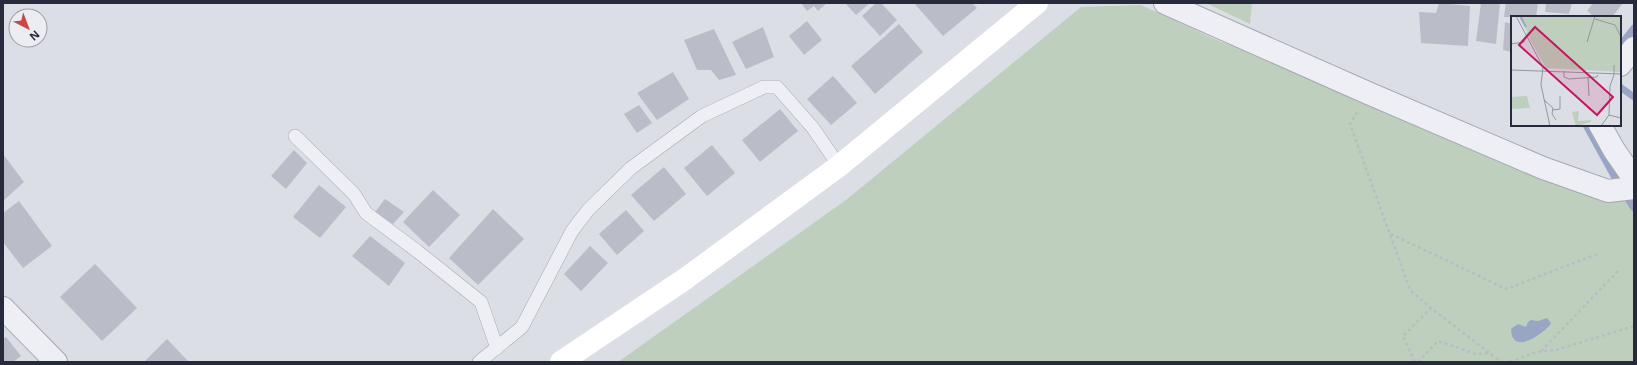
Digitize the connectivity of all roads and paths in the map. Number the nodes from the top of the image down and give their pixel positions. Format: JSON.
{"nodes":[{"id":1,"x":1037,"y":3,"type":"edge"},
{"id":2,"x":1165,"y":3,"type":"edge"},
{"id":3,"x":1634,"y":48,"type":"edge"},
{"id":4,"x":1621,"y":64,"type":"edge"},
{"id":5,"x":1368,"y":93,"type":"junction"},
{"id":6,"x":1601,"y":126,"type":"edge"},
{"id":7,"x":296,"y":136,"type":"dead end"},
{"id":8,"x":839,"y":166,"type":"junction"},
{"id":9,"x":1634,"y":179,"type":"edge"},
{"id":10,"x":1634,"y":188,"type":"edge"},
{"id":11,"x":1391,"y":234,"type":"junction"},
{"id":12,"x":1596,"y":254,"type":"dead end"},
{"id":13,"x":1620,"y":269,"type":"dead end"},
{"id":14,"x":3,"y":308,"type":"edge"},
{"id":15,"x":1431,"y":308,"type":"junction"},
{"id":16,"x":1634,"y":326,"type":"edge"},
{"id":17,"x":497,"y":348,"type":"junction"},
{"id":18,"x":1540,"y":351,"type":"junction"},
{"id":19,"x":1489,"y":353,"type":"junction"},
{"id":20,"x":56,"y":362,"type":"edge"},
{"id":21,"x":479,"y":362,"type":"edge"},
{"id":22,"x":562,"y":362,"type":"edge"},
{"id":23,"x":1416,"y":362,"type":"edge"},
{"id":24,"x":1501,"y":362,"type":"edge"},
{"id":25,"x":1510,"y":362,"type":"edge"}],
"edges":[{"from":1,"to":8,"type":"street"},
{"from":2,"to":5,"type":"street"},
{"from":3,"to":4,"type":"street"},
{"from":5,"to":10,"type":"street"},
{"from":5,"to":11,"type":"path"},
{"from":6,"to":9,"type":"street"},
{"from":7,"to":17,"type":"lane"},
{"from":8,"to":17,"type":"lane"},
{"from":8,"to":22,"type":"street"},
{"from":11,"to":12,"type":"path"},
{"from":11,"to":15,"type":"path"},
{"from":13,"to":18,"type":"path"},
{"from":14,"to":20,"type":"street"},
{"from":15,"to":19,"type":"path"},
{"from":15,"to":23,"type":"path"},
{"from":16,"to":18,"type":"path"},
{"from":17,"to":21,"type":"lane"},
{"from":18,"to":25,"type":"path"},
{"from":19,"to":23,"type":"path"},
{"from":19,"to":24,"type":"path"}]}
